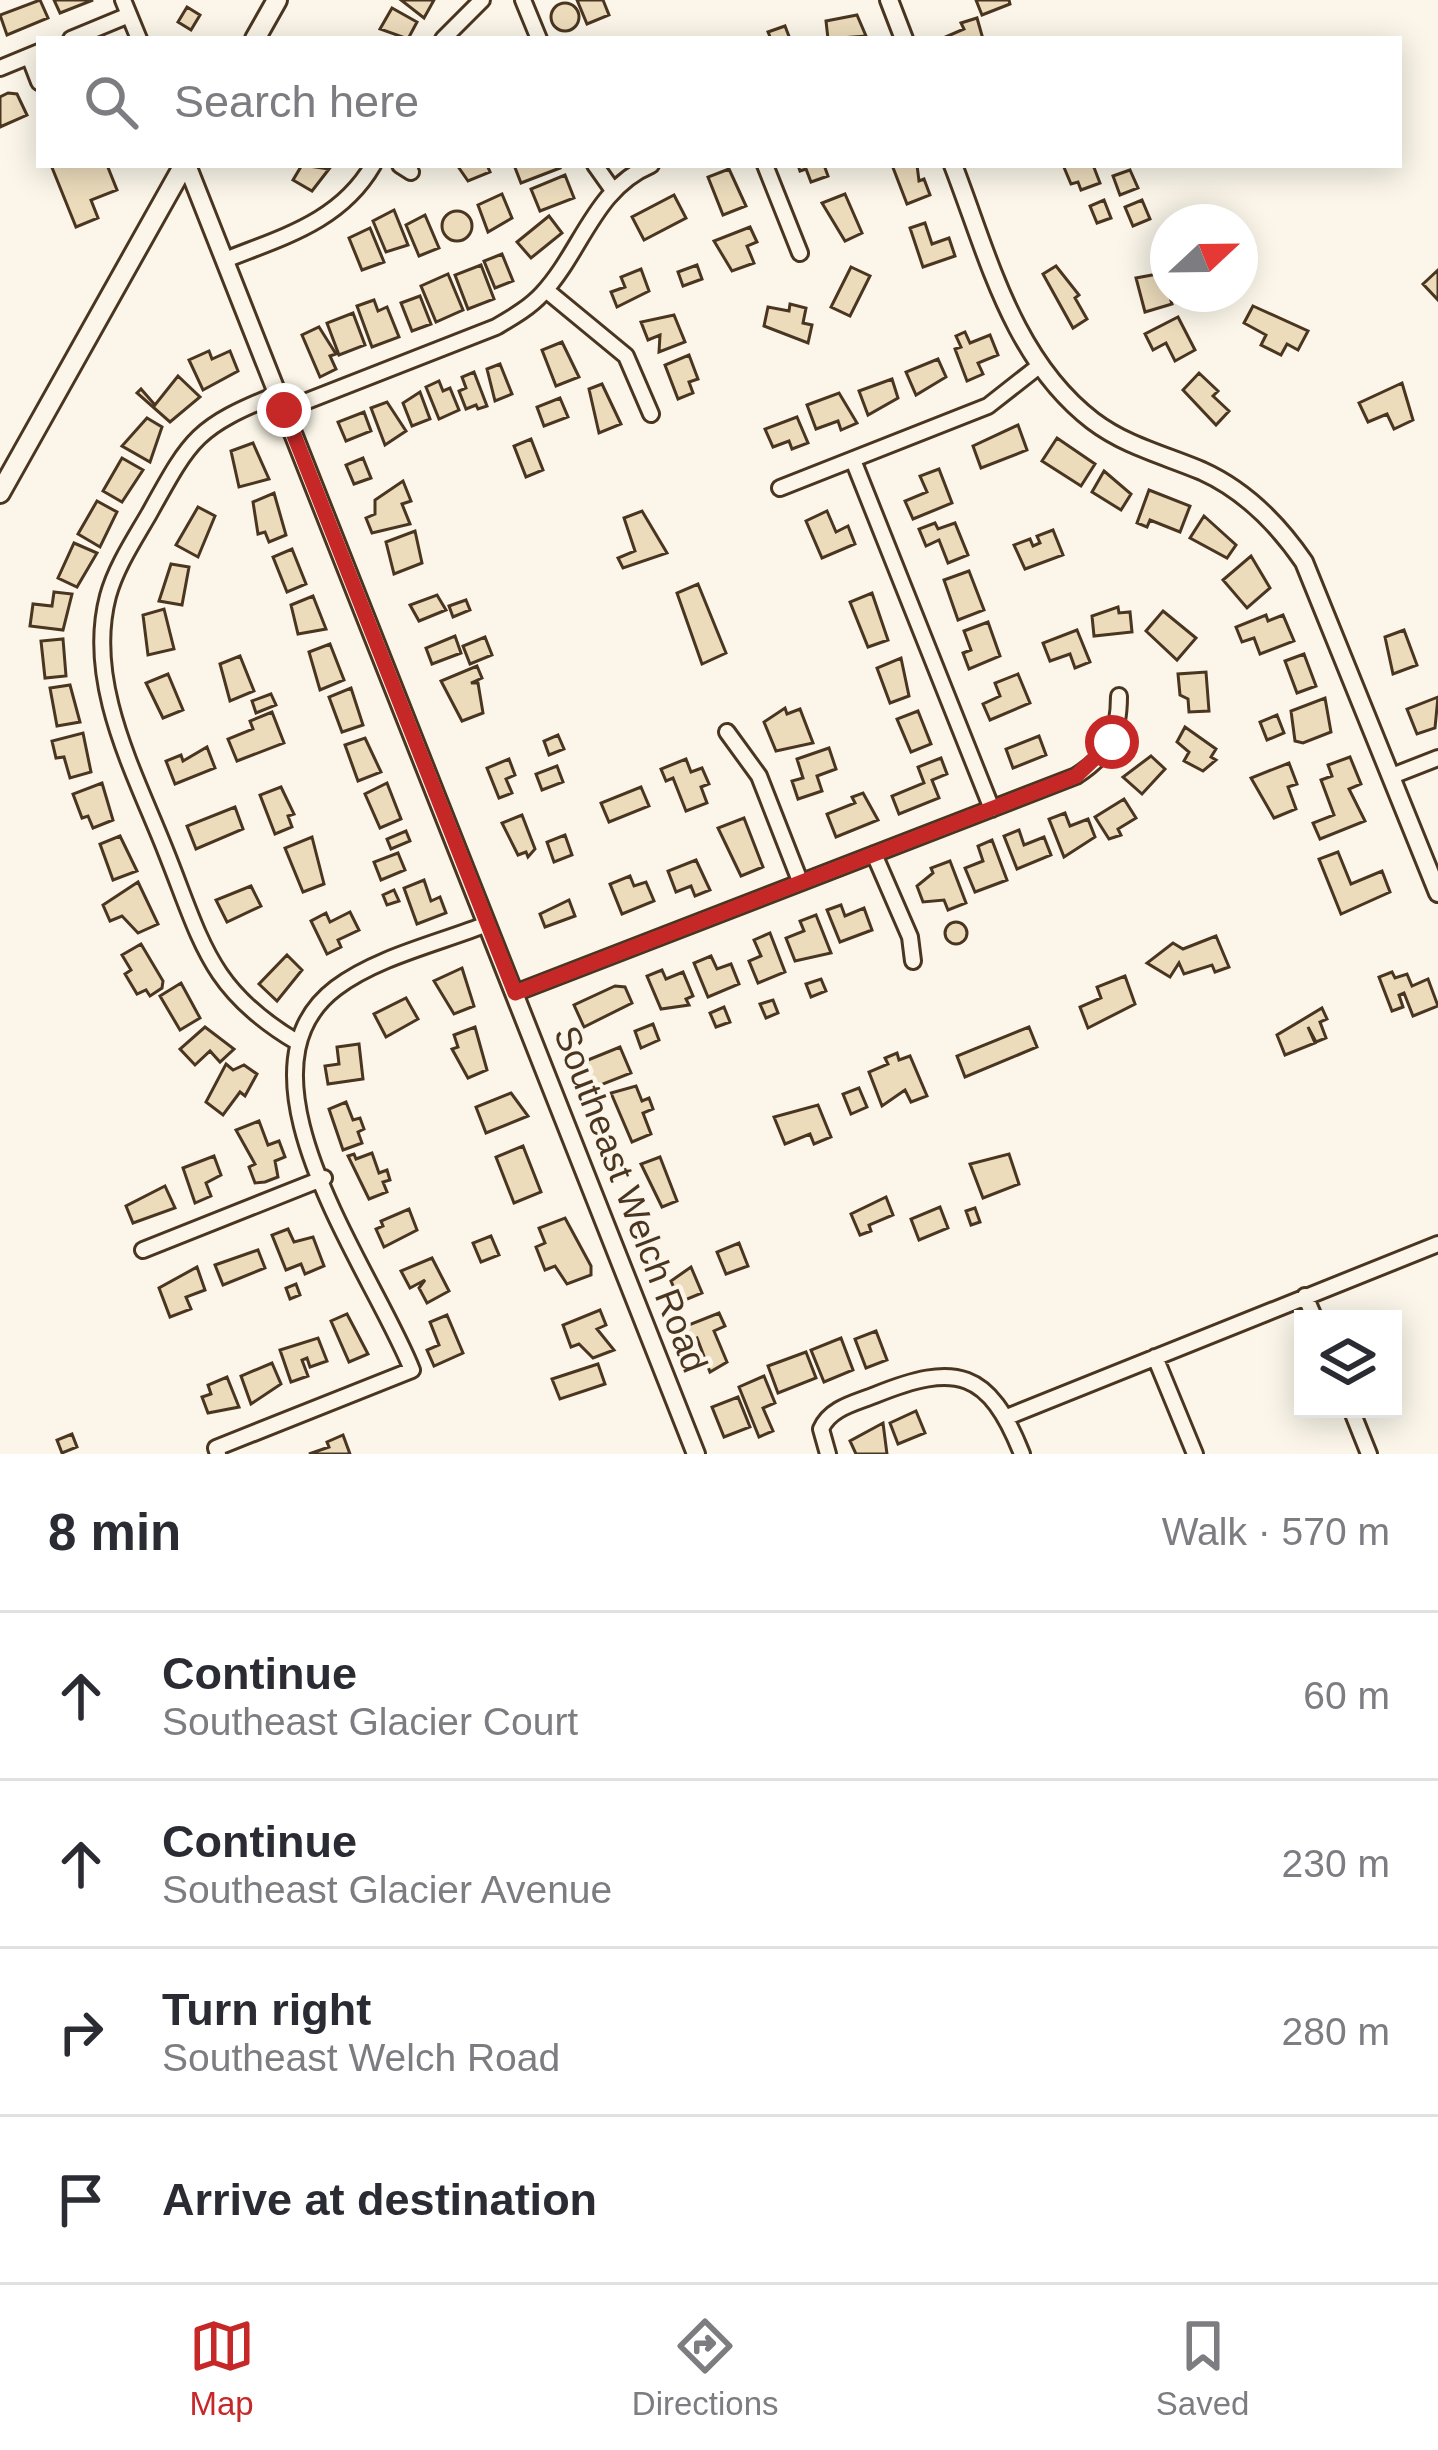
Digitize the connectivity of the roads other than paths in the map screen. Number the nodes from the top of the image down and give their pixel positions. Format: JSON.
{"nodes":[{"id":1,"x":277,"y":0,"type":"edge"},
{"id":2,"x":482,"y":0,"type":"edge"},
{"id":3,"x":523,"y":0,"type":"edge"},
{"id":4,"x":889,"y":0,"type":"edge"},
{"id":5,"x":126,"y":8,"type":"edge"},
{"id":6,"x":75,"y":36,"type":"edge"},
{"id":7,"x":138,"y":36,"type":"edge"},
{"id":8,"x":257,"y":36,"type":"edge"},
{"id":9,"x":446,"y":36,"type":"edge"},
{"id":10,"x":538,"y":36,"type":"edge"},
{"id":11,"x":903,"y":36,"type":"edge"},
{"id":12,"x":34,"y":54,"type":"edge"},
{"id":13,"x":0,"y":68,"type":"edge"},
{"id":14,"x":184,"y":168,"type":"edge"},
{"id":15,"x":187,"y":168,"type":"edge"},
{"id":16,"x":371,"y":168,"type":"edge"},
{"id":17,"x":597,"y":168,"type":"edge"},
{"id":18,"x":646,"y":168,"type":"edge"},
{"id":19,"x":766,"y":168,"type":"edge"},
{"id":20,"x":954,"y":168,"type":"edge"},
{"id":21,"x":613,"y":189,"type":"junction"},
{"id":22,"x":800,"y":253,"type":"dead end"},
{"id":23,"x":224,"y":260,"type":"junction"},
{"id":24,"x":546,"y":290,"type":"junction"},
{"id":25,"x":1039,"y":367,"type":"junction"},
{"id":26,"x":281,"y":402,"type":"junction"},
{"id":27,"x":651,"y":414,"type":"dead end"},
{"id":28,"x":853,"y":460,"type":"junction"},
{"id":29,"x":780,"y":488,"type":"dead end"},
{"id":30,"x":0,"y":493,"type":"edge"},
{"id":31,"x":1120,"y":696,"type":"dead end"},
{"id":32,"x":727,"y":732,"type":"dead end"},
{"id":33,"x":1438,"y":758,"type":"edge"},
{"id":34,"x":1392,"y":776,"type":"junction"},
{"id":35,"x":992,"y":808,"type":"junction"},
{"id":36,"x":874,"y":854,"type":"junction"},
{"id":37,"x":800,"y":881,"type":"junction"},
{"id":38,"x":1438,"y":893,"type":"edge"},
{"id":39,"x":487,"y":924,"type":"junction"},
{"id":40,"x":913,"y":961,"type":"dead end"},
{"id":41,"x":515,"y":993,"type":"junction"},
{"id":42,"x":297,"y":1042,"type":"junction"},
{"id":43,"x":324,"y":1178,"type":"junction"},
{"id":44,"x":1438,"y":1244,"type":"edge"},
{"id":45,"x":143,"y":1250,"type":"dead end"},
{"id":46,"x":1305,"y":1296,"type":"junction"},
{"id":47,"x":1311,"y":1310,"type":"edge"},
{"id":48,"x":1156,"y":1357,"type":"junction"},
{"id":49,"x":1007,"y":1417,"type":"junction"},
{"id":50,"x":1355,"y":1418,"type":"edge"},
{"id":51,"x":217,"y":1451,"type":"edge"},
{"id":52,"x":696,"y":1454,"type":"edge"},
{"id":53,"x":828,"y":1454,"type":"edge"},
{"id":54,"x":1022,"y":1454,"type":"edge"},
{"id":55,"x":1195,"y":1454,"type":"edge"},
{"id":56,"x":1370,"y":1454,"type":"edge"}],
"edges":[{"from":1,"to":8,"type":"main road"},
{"from":2,"to":9,"type":"street"},
{"from":3,"to":10,"type":"street"},
{"from":4,"to":11,"type":"street"},
{"from":5,"to":6,"type":"street"},
{"from":5,"to":7,"type":"street"},
{"from":12,"to":13,"type":"street"},
{"from":14,"to":30,"type":"main road"},
{"from":15,"to":23,"type":"street","name":"Southeast Welch Road"},
{"from":16,"to":23,"type":"street"},
{"from":17,"to":21,"type":"street"},
{"from":18,"to":21,"type":"street"},
{"from":19,"to":22,"type":"street"},
{"from":20,"to":25,"type":"street"},
{"from":21,"to":24,"type":"street"},
{"from":23,"to":26,"type":"street","name":"Southeast Welch Road"},
{"from":24,"to":26,"type":"street"},
{"from":24,"to":27,"type":"street"},
{"from":25,"to":28,"type":"street"},
{"from":25,"to":34,"type":"street"},
{"from":26,"to":39,"type":"street","name":"Southeast Welch Road"},
{"from":26,"to":42,"type":"street"},
{"from":28,"to":29,"type":"street"},
{"from":28,"to":35,"type":"street"},
{"from":31,"to":35,"type":"street"},
{"from":32,"to":37,"type":"street"},
{"from":33,"to":34,"type":"street"},
{"from":34,"to":38,"type":"street"},
{"from":35,"to":36,"type":"street"},
{"from":36,"to":37,"type":"street"},
{"from":36,"to":40,"type":"street"},
{"from":37,"to":41,"type":"street"},
{"from":39,"to":41,"type":"street","name":"Southeast Welch Road"},
{"from":39,"to":42,"type":"street"},
{"from":41,"to":52,"type":"street","name":"Southeast Welch Road"},
{"from":42,"to":43,"type":"street"},
{"from":43,"to":45,"type":"street"},
{"from":43,"to":51,"type":"street"},
{"from":44,"to":46,"type":"street"},
{"from":46,"to":47,"type":"street"},
{"from":46,"to":48,"type":"street"},
{"from":48,"to":49,"type":"street"},
{"from":48,"to":55,"type":"street"},
{"from":49,"to":53,"type":"street"},
{"from":49,"to":54,"type":"street"},
{"from":50,"to":56,"type":"street"}]}
